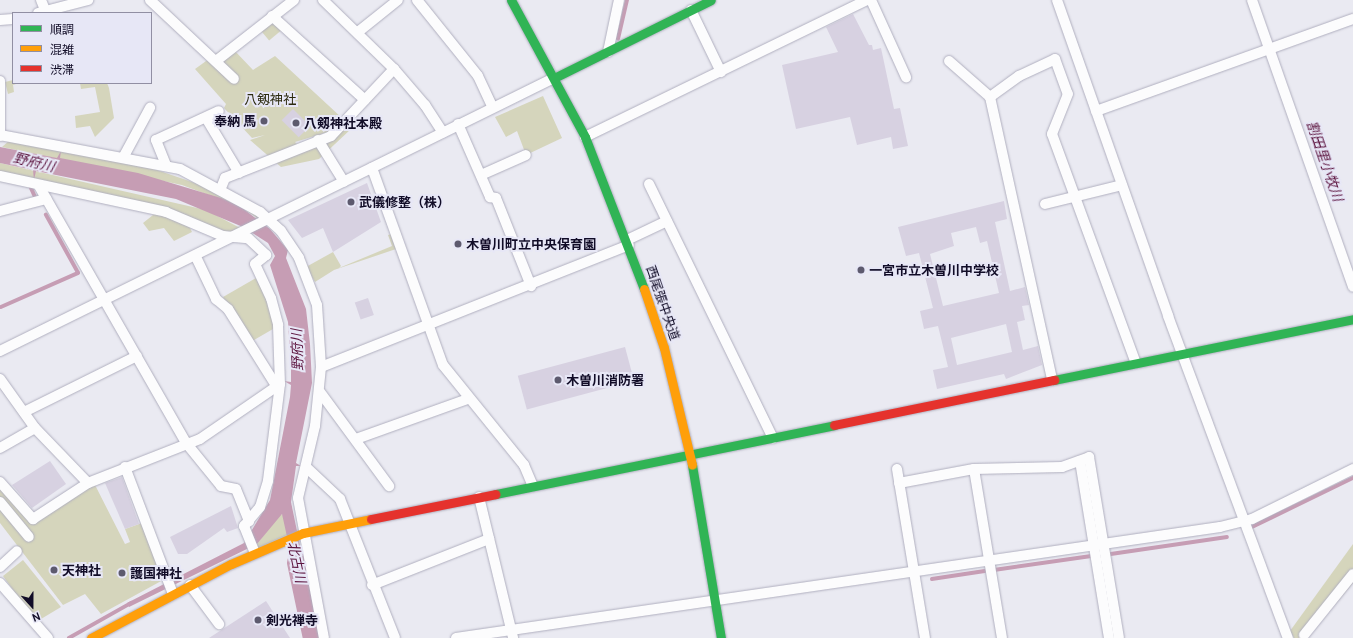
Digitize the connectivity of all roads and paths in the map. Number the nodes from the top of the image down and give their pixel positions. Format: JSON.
{"nodes":[{"id":1,"x":41,"y":0,"type":"edge"},
{"id":2,"x":88,"y":0,"type":"edge"},
{"id":3,"x":150,"y":0,"type":"edge"},
{"id":4,"x":294,"y":0,"type":"edge"},
{"id":5,"x":323,"y":0,"type":"edge"},
{"id":6,"x":398,"y":0,"type":"edge"},
{"id":7,"x":417,"y":0,"type":"edge"},
{"id":8,"x":511,"y":0,"type":"edge"},
{"id":9,"x":619,"y":0,"type":"edge"},
{"id":10,"x":867,"y":0,"type":"edge"},
{"id":11,"x":871,"y":0,"type":"edge"},
{"id":12,"x":1057,"y":0,"type":"edge"},
{"id":13,"x":1252,"y":0,"type":"edge"},
{"id":14,"x":706,"y":1,"type":"edge"},
{"id":15,"x":690,"y":10,"type":"junction"},
{"id":16,"x":42,"y":12,"type":"edge"},
{"id":17,"x":272,"y":16,"type":"junction"},
{"id":18,"x":12,"y":18,"type":"edge"},
{"id":19,"x":1353,"y":19,"type":"edge"},
{"id":20,"x":0,"y":20,"type":"edge"},
{"id":21,"x":358,"y":32,"type":"junction"},
{"id":22,"x":1270,"y":49,"type":"junction"},
{"id":23,"x":608,"y":52,"type":"junction"},
{"id":24,"x":216,"y":61,"type":"junction"},
{"id":25,"x":949,"y":61,"type":"dead end"},
{"id":26,"x":394,"y":69,"type":"junction"},
{"id":27,"x":720,"y":72,"type":"junction"},
{"id":28,"x":906,"y":76,"type":"dead end"},
{"id":29,"x":554,"y":78,"type":"junction"},
{"id":30,"x":234,"y":79,"type":"dead end"},
{"id":31,"x":0,"y":81,"type":"edge"},
{"id":32,"x":990,"y":97,"type":"junction"},
{"id":33,"x":365,"y":100,"type":"junction"},
{"id":34,"x":492,"y":106,"type":"junction"},
{"id":35,"x":150,"y":108,"type":"dead end"},
{"id":36,"x":219,"y":111,"type":"dead end"},
{"id":37,"x":1096,"y":111,"type":"junction"},
{"id":38,"x":206,"y":118,"type":"junction"},
{"id":39,"x":458,"y":124,"type":"junction"},
{"id":40,"x":443,"y":133,"type":"junction"},
{"id":41,"x":0,"y":135,"type":"edge"},
{"id":42,"x":585,"y":137,"type":"junction"},
{"id":43,"x":318,"y":140,"type":"junction"},
{"id":44,"x":526,"y":155,"type":"dead end"},
{"id":45,"x":124,"y":156,"type":"junction"},
{"id":46,"x":166,"y":165,"type":"junction"},
{"id":47,"x":372,"y":168,"type":"junction"},
{"id":48,"x":239,"y":173,"type":"junction"},
{"id":49,"x":481,"y":175,"type":"junction"},
{"id":50,"x":0,"y":176,"type":"edge"},
{"id":51,"x":344,"y":182,"type":"junction"},
{"id":52,"x":649,"y":184,"type":"dead end"},
{"id":53,"x":1122,"y":185,"type":"junction"},
{"id":54,"x":39,"y":186,"type":"junction"},
{"id":55,"x":221,"y":188,"type":"junction"},
{"id":56,"x":1076,"y":195,"type":"junction"},
{"id":57,"x":46,"y":199,"type":"junction"},
{"id":58,"x":1045,"y":204,"type":"dead end"},
{"id":59,"x":0,"y":211,"type":"edge"},
{"id":60,"x":267,"y":221,"type":"junction"},
{"id":61,"x":666,"y":221,"type":"junction"},
{"id":62,"x":235,"y":239,"type":"junction"},
{"id":63,"x":628,"y":243,"type":"junction"},
{"id":64,"x":196,"y":258,"type":"junction"},
{"id":65,"x":532,"y":286,"type":"junction"},
{"id":66,"x":1353,"y":287,"type":"edge"},
{"id":67,"x":107,"y":301,"type":"junction"},
{"id":68,"x":1353,"y":319,"type":"edge"},
{"id":69,"x":428,"y":326,"type":"junction"},
{"id":70,"x":0,"y":352,"type":"edge"},
{"id":71,"x":1183,"y":354,"type":"junction"},
{"id":72,"x":137,"y":356,"type":"junction"},
{"id":73,"x":1136,"y":363,"type":"junction"},
{"id":74,"x":321,"y":367,"type":"junction"},
{"id":75,"x":0,"y":379,"type":"edge"},
{"id":76,"x":1052,"y":380,"type":"junction"},
{"id":77,"x":278,"y":384,"type":"junction"},
{"id":78,"x":320,"y":392,"type":"junction"},
{"id":79,"x":468,"y":399,"type":"junction"},
{"id":80,"x":24,"y":412,"type":"junction"},
{"id":81,"x":35,"y":428,"type":"junction"},
{"id":82,"x":773,"y":438,"type":"junction"},
{"id":83,"x":356,"y":439,"type":"junction"},
{"id":84,"x":187,"y":444,"type":"junction"},
{"id":85,"x":0,"y":448,"type":"edge"},
{"id":86,"x":690,"y":456,"type":"junction"},
{"id":87,"x":125,"y":467,"type":"junction"},
{"id":88,"x":306,"y":467,"type":"junction"},
{"id":89,"x":1353,"y":468,"type":"edge"},
{"id":90,"x":896,"y":469,"type":"dead end"},
{"id":91,"x":974,"y":469,"type":"junction"},
{"id":92,"x":0,"y":482,"type":"edge"},
{"id":93,"x":899,"y":482,"type":"junction"},
{"id":94,"x":88,"y":483,"type":"junction"},
{"id":95,"x":388,"y":486,"type":"dead end"},
{"id":96,"x":533,"y":486,"type":"junction"},
{"id":97,"x":479,"y":497,"type":"junction"},
{"id":98,"x":0,"y":502,"type":"edge"},
{"id":99,"x":249,"y":521,"type":"junction"},
{"id":100,"x":350,"y":522,"type":"junction"},
{"id":101,"x":1244,"y":522,"type":"junction"},
{"id":102,"x":302,"y":534,"type":"junction"},
{"id":103,"x":29,"y":538,"type":"dead end"},
{"id":104,"x":489,"y":539,"type":"junction"},
{"id":105,"x":1099,"y":545,"type":"junction"},
{"id":106,"x":254,"y":550,"type":"junction"},
{"id":107,"x":17,"y":551,"type":"dead end"},
{"id":108,"x":989,"y":561,"type":"junction"},
{"id":109,"x":0,"y":567,"type":"edge"},
{"id":110,"x":915,"y":572,"type":"junction"},
{"id":111,"x":1353,"y":574,"type":"edge"},
{"id":112,"x":0,"y":583,"type":"edge"},
{"id":113,"x":190,"y":585,"type":"junction"},
{"id":114,"x":372,"y":585,"type":"junction"},
{"id":115,"x":172,"y":592,"type":"junction"},
{"id":116,"x":714,"y":603,"type":"junction"},
{"id":117,"x":219,"y":624,"type":"dead end"},
{"id":118,"x":512,"y":634,"type":"edge"},
{"id":119,"x":1304,"y":635,"type":"dead end"},
{"id":120,"x":48,"y":638,"type":"edge"},
{"id":121,"x":92,"y":638,"type":"edge"},
{"id":122,"x":324,"y":638,"type":"edge"},
{"id":123,"x":395,"y":638,"type":"edge"},
{"id":124,"x":456,"y":638,"type":"edge"},
{"id":125,"x":721,"y":638,"type":"edge"},
{"id":126,"x":926,"y":638,"type":"edge"},
{"id":127,"x":1002,"y":638,"type":"edge"},
{"id":128,"x":1109,"y":638,"type":"edge"},
{"id":129,"x":1119,"y":638,"type":"edge"},
{"id":130,"x":1288,"y":638,"type":"edge"}],
"edges":[{"from":1,"to":16,"type":"street"},
{"from":2,"to":16,"type":"street"},
{"from":3,"to":24,"type":"street"},
{"from":4,"to":17,"type":"street"},
{"from":5,"to":21,"type":"street"},
{"from":6,"to":21,"type":"street"},
{"from":7,"to":34,"type":"street"},
{"from":8,"to":29,"type":"street","name":"西尾張中央道"},
{"from":9,"to":23,"type":"street"},
{"from":10,"to":27,"type":"street"},
{"from":11,"to":28,"type":"street"},
{"from":12,"to":37,"type":"street"},
{"from":13,"to":22,"type":"street"},
{"from":14,"to":15,"type":"street"},
{"from":15,"to":23,"type":"street"},
{"from":15,"to":27,"type":"street"},
{"from":17,"to":24,"type":"street"},
{"from":17,"to":33,"type":"street"},
{"from":18,"to":20,"type":"street"},
{"from":19,"to":22,"type":"street"},
{"from":21,"to":26,"type":"street"},
{"from":22,"to":37,"type":"street"},
{"from":22,"to":66,"type":"street"},
{"from":23,"to":29,"type":"street"},
{"from":24,"to":30,"type":"street"},
{"from":25,"to":32,"type":"street"},
{"from":26,"to":33,"type":"street"},
{"from":26,"to":40,"type":"street"},
{"from":27,"to":42,"type":"street"},
{"from":29,"to":34,"type":"street"},
{"from":29,"to":42,"type":"street","name":"西尾張中央道"},
{"from":31,"to":41,"type":"street"},
{"from":32,"to":56,"type":"street"},
{"from":32,"to":76,"type":"street"},
{"from":33,"to":43,"type":"street"},
{"from":34,"to":39,"type":"street"},
{"from":35,"to":45,"type":"street"},
{"from":36,"to":38,"type":"street"},
{"from":37,"to":53,"type":"street"},
{"from":38,"to":46,"type":"street"},
{"from":38,"to":48,"type":"street"},
{"from":39,"to":40,"type":"street"},
{"from":39,"to":49,"type":"street"},
{"from":40,"to":47,"type":"street"},
{"from":41,"to":45,"type":"street"},
{"from":42,"to":63,"type":"street","name":"西尾張中央道"},
{"from":43,"to":48,"type":"street"},
{"from":43,"to":51,"type":"street"},
{"from":44,"to":49,"type":"street"},
{"from":45,"to":46,"type":"street"},
{"from":46,"to":55,"type":"street"},
{"from":47,"to":51,"type":"street"},
{"from":47,"to":69,"type":"street"},
{"from":48,"to":55,"type":"street"},
{"from":49,"to":65,"type":"street"},
{"from":50,"to":54,"type":"street"},
{"from":51,"to":60,"type":"street"},
{"from":52,"to":61,"type":"street"},
{"from":53,"to":56,"type":"street"},
{"from":53,"to":71,"type":"street"},
{"from":54,"to":57,"type":"street"},
{"from":54,"to":62,"type":"street"},
{"from":55,"to":60,"type":"street"},
{"from":56,"to":58,"type":"street"},
{"from":56,"to":73,"type":"street"},
{"from":57,"to":59,"type":"street"},
{"from":57,"to":67,"type":"street"},
{"from":60,"to":62,"type":"street"},
{"from":60,"to":74,"type":"street"},
{"from":61,"to":63,"type":"street"},
{"from":61,"to":82,"type":"street"},
{"from":62,"to":64,"type":"street"},
{"from":62,"to":77,"type":"street"},
{"from":63,"to":65,"type":"street"},
{"from":63,"to":86,"type":"street","name":"西尾張中央道"},
{"from":64,"to":67,"type":"street"},
{"from":64,"to":77,"type":"street"},
{"from":65,"to":69,"type":"street"},
{"from":67,"to":70,"type":"street"},
{"from":67,"to":72,"type":"street"},
{"from":68,"to":71,"type":"street"},
{"from":69,"to":74,"type":"street"},
{"from":69,"to":79,"type":"street"},
{"from":71,"to":73,"type":"street"},
{"from":71,"to":101,"type":"street"},
{"from":72,"to":80,"type":"street"},
{"from":72,"to":84,"type":"street"},
{"from":73,"to":76,"type":"street"},
{"from":74,"to":78,"type":"street"},
{"from":75,"to":80,"type":"street"},
{"from":76,"to":82,"type":"street"},
{"from":77,"to":84,"type":"street"},
{"from":77,"to":99,"type":"street"},
{"from":78,"to":83,"type":"street"},
{"from":78,"to":88,"type":"street"},
{"from":79,"to":83,"type":"street"},
{"from":79,"to":96,"type":"street"},
{"from":80,"to":81,"type":"street"},
{"from":81,"to":85,"type":"street"},
{"from":81,"to":94,"type":"street"},
{"from":82,"to":86,"type":"street"},
{"from":83,"to":95,"type":"street"},
{"from":84,"to":87,"type":"street"},
{"from":84,"to":99,"type":"street"},
{"from":86,"to":96,"type":"street"},
{"from":86,"to":116,"type":"street","name":"西尾張中央道"},
{"from":87,"to":94,"type":"street"},
{"from":87,"to":115,"type":"street"},
{"from":88,"to":100,"type":"street"},
{"from":88,"to":102,"type":"street"},
{"from":89,"to":101,"type":"street"},
{"from":90,"to":93,"type":"street"},
{"from":91,"to":93,"type":"street"},
{"from":91,"to":105,"type":"street"},
{"from":91,"to":108,"type":"street"},
{"from":92,"to":94,"type":"street"},
{"from":93,"to":110,"type":"street"},
{"from":96,"to":97,"type":"street"},
{"from":97,"to":100,"type":"street"},
{"from":97,"to":104,"type":"street"},
{"from":98,"to":103,"type":"street"},
{"from":99,"to":106,"type":"street"},
{"from":100,"to":102,"type":"street"},
{"from":100,"to":114,"type":"street"},
{"from":101,"to":105,"type":"street"},
{"from":101,"to":130,"type":"street"},
{"from":102,"to":106,"type":"street"},
{"from":102,"to":122,"type":"street"},
{"from":104,"to":114,"type":"street"},
{"from":104,"to":118,"type":"street"},
{"from":105,"to":108,"type":"street"},
{"from":105,"to":128,"type":"street"},
{"from":105,"to":129,"type":"street"},
{"from":106,"to":113,"type":"street"},
{"from":107,"to":109,"type":"street"},
{"from":108,"to":110,"type":"street"},
{"from":108,"to":127,"type":"street"},
{"from":110,"to":116,"type":"street"},
{"from":110,"to":126,"type":"street"},
{"from":111,"to":119,"type":"street"},
{"from":112,"to":120,"type":"street"},
{"from":113,"to":115,"type":"street"},
{"from":113,"to":117,"type":"street"},
{"from":114,"to":123,"type":"street"},
{"from":115,"to":121,"type":"street"},
{"from":116,"to":118,"type":"street"},
{"from":116,"to":125,"type":"street","name":"西尾張中央道"},
{"from":118,"to":124,"type":"street"}]}
